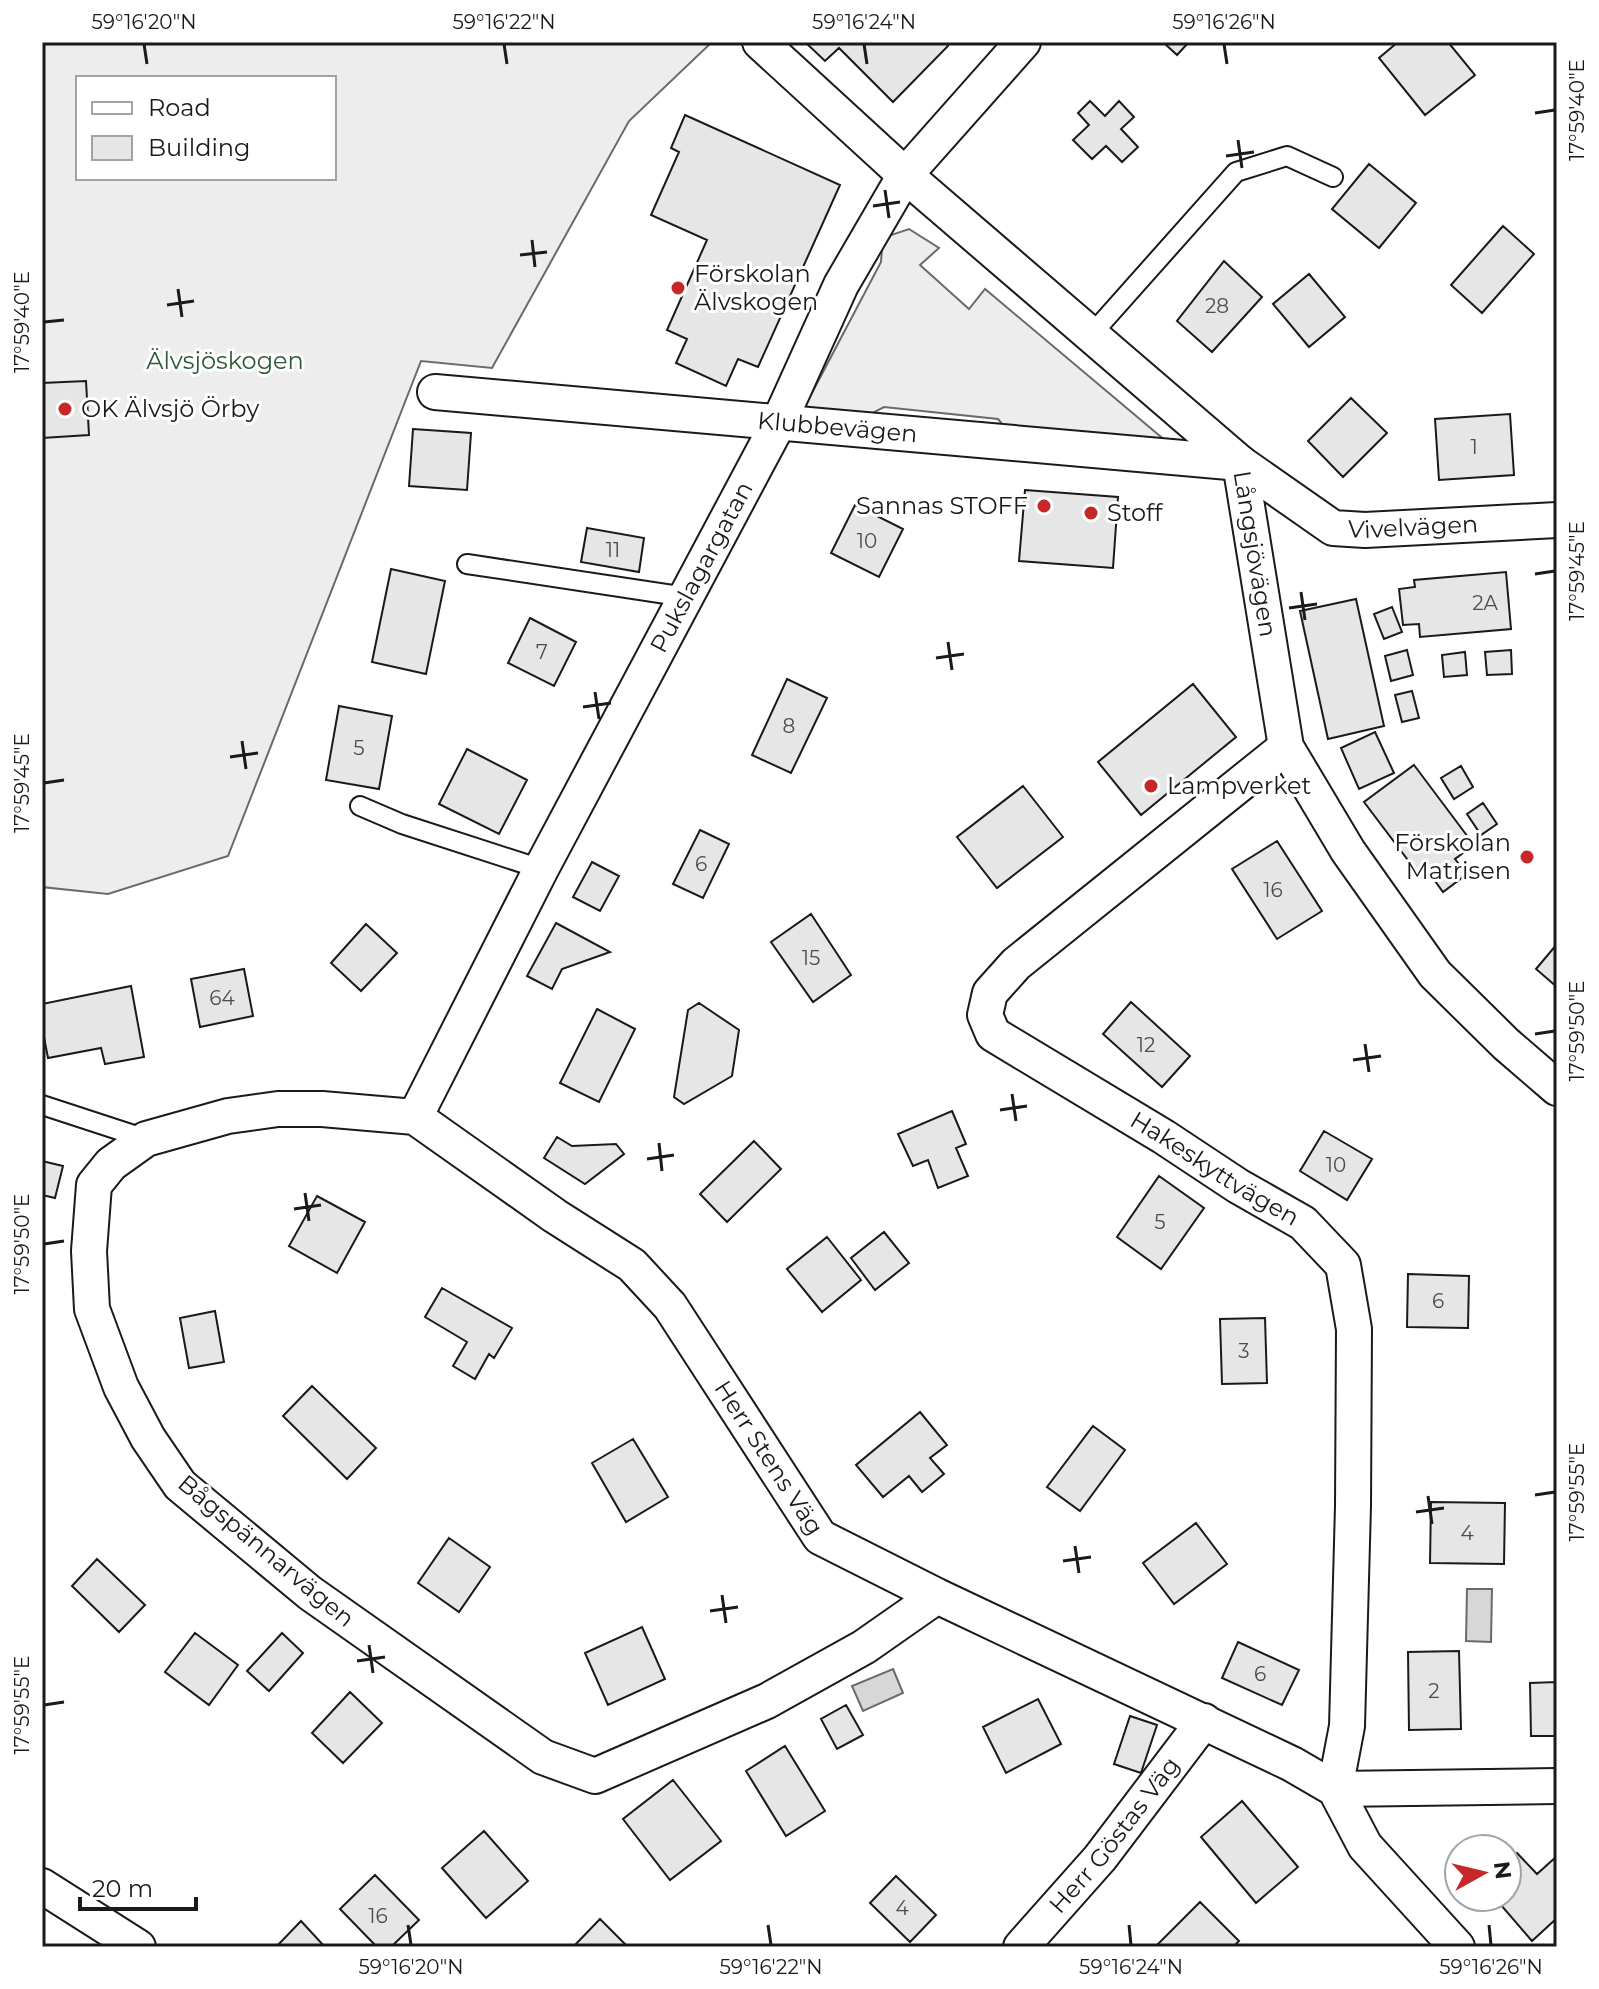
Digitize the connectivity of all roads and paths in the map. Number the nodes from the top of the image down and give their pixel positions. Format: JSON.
{"nodes":[{"id":1,"x":760,"y":42,"type":"edge"},
{"id":2,"x":1023,"y":42,"type":"edge"},
{"id":3,"x":905,"y":175,"type":"junction"},
{"id":4,"x":1333,"y":177,"type":"dead end"},
{"id":5,"x":1091,"y":335,"type":"junction"},
{"id":6,"x":435,"y":392,"type":"dead end"},
{"id":7,"x":779,"y":422,"type":"junction"},
{"id":8,"x":1240,"y":463,"type":"junction"},
{"id":9,"x":1557,"y":518,"type":"edge"},
{"id":10,"x":467,"y":564,"type":"dead end"},
{"id":11,"x":686,"y":597,"type":"junction"},
{"id":12,"x":1286,"y":747,"type":"junction"},
{"id":13,"x":360,"y":806,"type":"dead end"},
{"id":14,"x":541,"y":869,"type":"junction"},
{"id":15,"x":1557,"y":1088,"type":"edge"},
{"id":16,"x":42,"y":1105,"type":"edge"},
{"id":17,"x":415,"y":1117,"type":"junction"},
{"id":18,"x":146,"y":1139,"type":"junction"},
{"id":19,"x":937,"y":1596,"type":"junction"},
{"id":20,"x":1204,"y":1721,"type":"junction"},
{"id":21,"x":1557,"y":1786,"type":"edge"},
{"id":22,"x":1335,"y":1789,"type":"junction"},
{"id":23,"x":42,"y":1886,"type":"edge"},
{"id":24,"x":138,"y":1947,"type":"edge"},
{"id":25,"x":1021,"y":1947,"type":"edge"},
{"id":26,"x":1457,"y":1947,"type":"edge"}],
"edges":[{"from":1,"to":3,"type":"street","name":"Långsjövägen"},
{"from":2,"to":3,"type":"street","name":"Pukslagargatan"},
{"from":3,"to":5,"type":"street","name":"Långsjövägen"},
{"from":3,"to":7,"type":"street","name":"Pukslagargatan"},
{"from":4,"to":5,"type":"lane"},
{"from":5,"to":8,"type":"street","name":"Långsjövägen"},
{"from":6,"to":7,"type":"street","name":"Klubbevägen"},
{"from":7,"to":8,"type":"street","name":"Klubbevägen"},
{"from":7,"to":11,"type":"street","name":"Pukslagargatan"},
{"from":8,"to":9,"type":"street","name":"Vivelvägen"},
{"from":8,"to":12,"type":"street","name":"Långsjövägen"},
{"from":10,"to":11,"type":"lane"},
{"from":11,"to":14,"type":"street","name":"Pukslagargatan"},
{"from":12,"to":15,"type":"street","name":"Långsjövägen"},
{"from":12,"to":22,"type":"street","name":"Hakeskyttvägen"},
{"from":13,"to":14,"type":"lane"},
{"from":14,"to":17,"type":"street","name":"Pukslagargatan"},
{"from":16,"to":18,"type":"lane"},
{"from":17,"to":18,"type":"street"},
{"from":17,"to":19,"type":"street","name":"Herr Stens Väg"},
{"from":18,"to":19,"type":"street","name":"Bågspännarvägen"},
{"from":19,"to":20,"type":"street","name":"Herr Stens Väg"},
{"from":20,"to":22,"type":"street","name":"Herr Stens Väg"},
{"from":20,"to":25,"type":"street","name":"Herr Göstas Väg"},
{"from":21,"to":22,"type":"street"},
{"from":22,"to":26,"type":"street"},
{"from":23,"to":24,"type":"street"}]}
